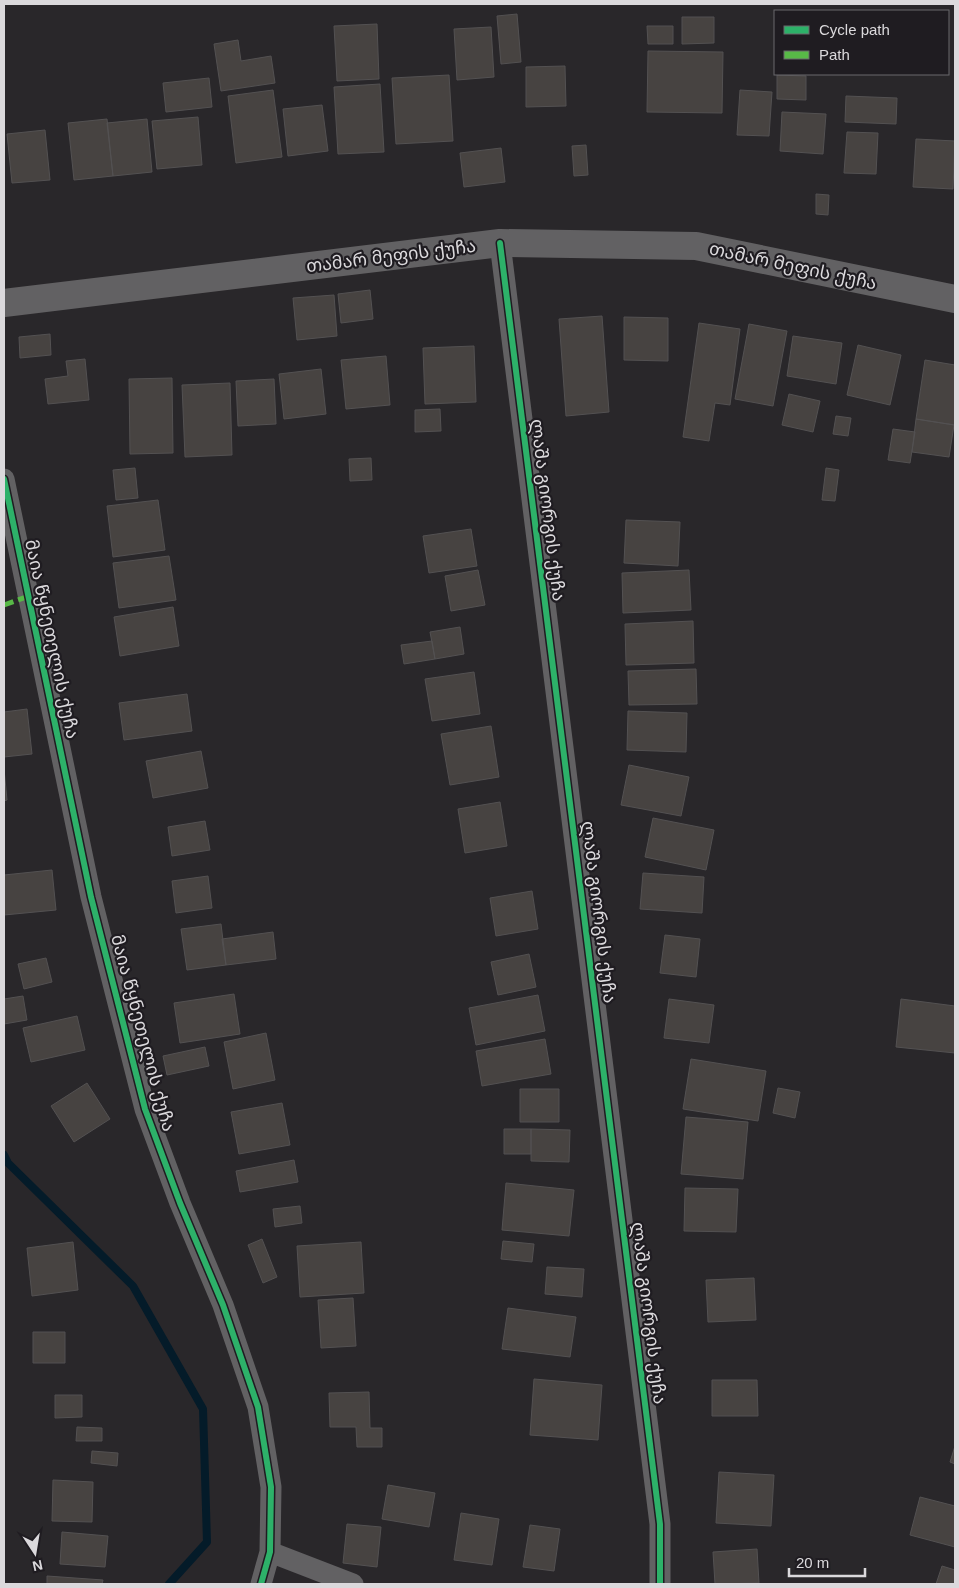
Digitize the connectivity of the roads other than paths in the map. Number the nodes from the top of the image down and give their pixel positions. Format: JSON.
{"nodes":[{"id":1,"x":500,"y":243,"type":"junction"},
{"id":2,"x":955,"y":299,"type":"edge"},
{"id":3,"x":4,"y":303,"type":"edge"},
{"id":4,"x":4,"y":479,"type":"edge"},
{"id":5,"x":270,"y":1552,"type":"junction"},
{"id":6,"x":262,"y":1584,"type":"edge"},
{"id":7,"x":353,"y":1584,"type":"edge"},
{"id":8,"x":660,"y":1584,"type":"edge"}],
"edges":[{"from":1,"to":2,"type":"street","name":"თამარ მეფის ქუჩა"},
{"from":1,"to":3,"type":"street","name":"თამარ მეფის ქუჩა"},
{"from":1,"to":8,"type":"street","name":"ლაშა გიორგის ქუჩა"},
{"from":4,"to":5,"type":"street","name":"მაია წყნეთელის ქუჩა"},
{"from":5,"to":6,"type":"street","name":"მაია წყნეთელის ქუჩა"},
{"from":5,"to":7,"type":"street"}]}
